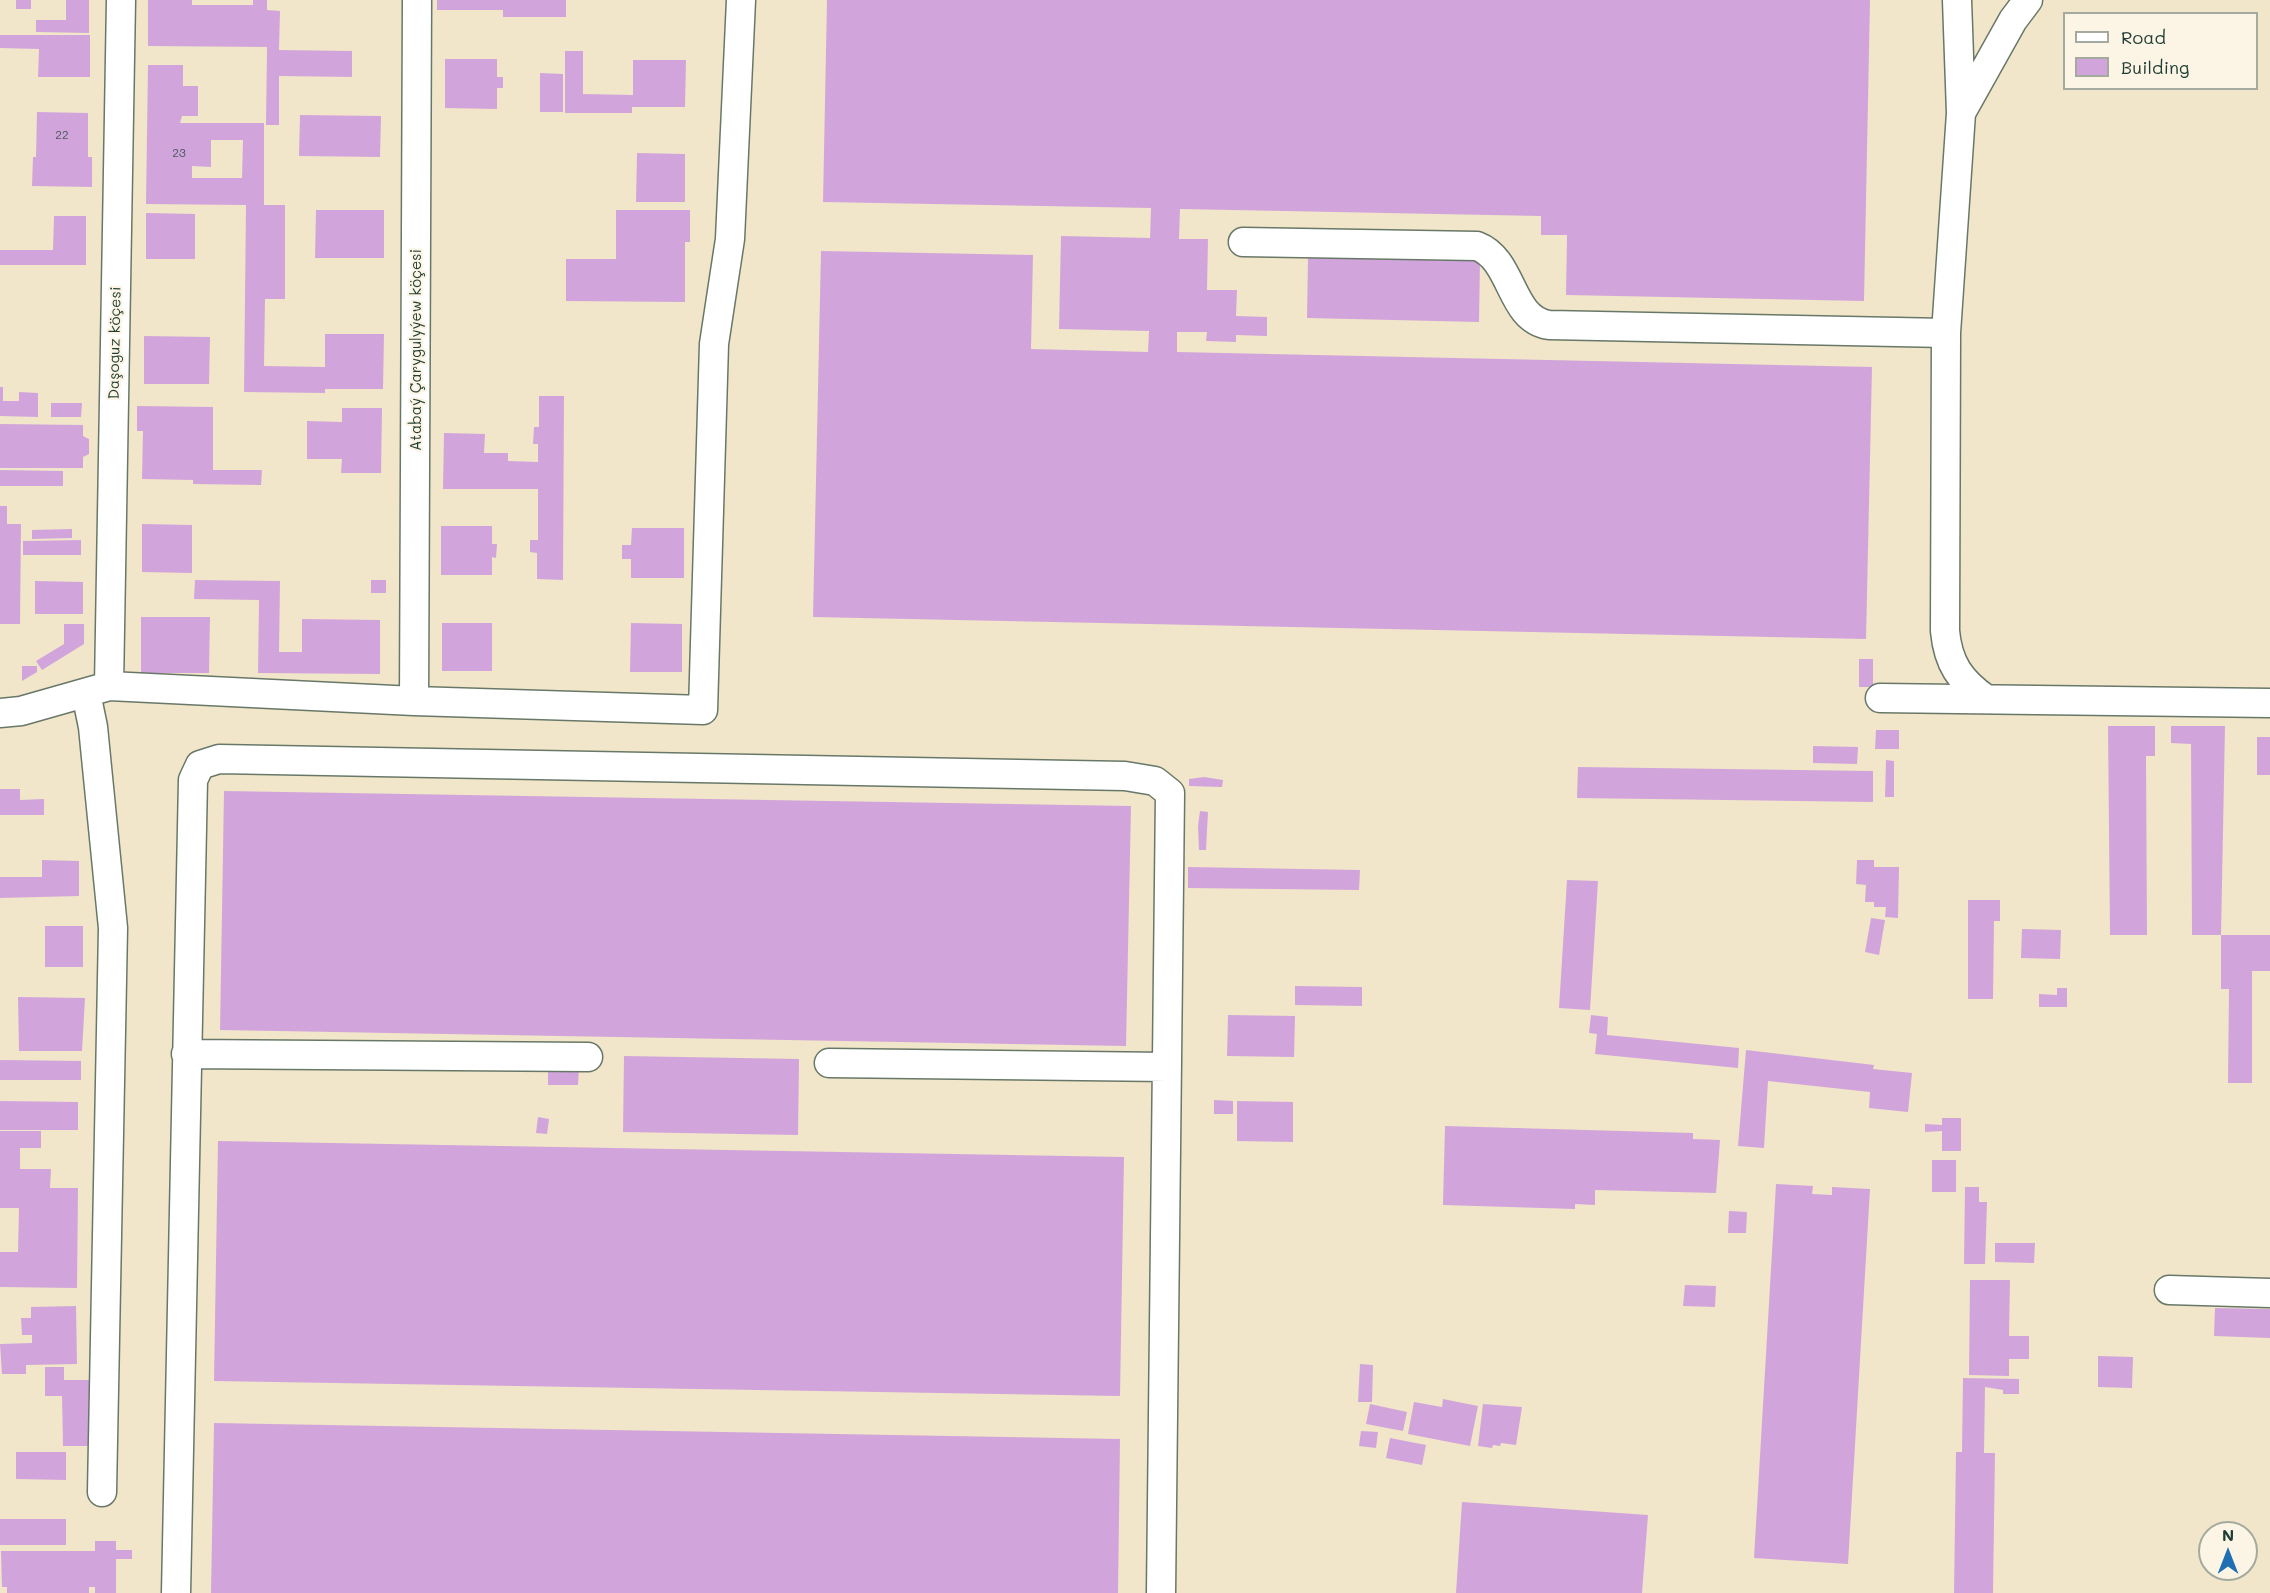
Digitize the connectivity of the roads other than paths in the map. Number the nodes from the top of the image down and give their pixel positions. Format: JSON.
{"nodes":[{"id":1,"x":121,"y":0,"type":"edge"},
{"id":2,"x":417,"y":0,"type":"edge"},
{"id":3,"x":741,"y":0,"type":"edge"},
{"id":4,"x":1957,"y":0,"type":"edge"},
{"id":5,"x":2028,"y":0,"type":"edge"},
{"id":6,"x":1961,"y":113,"type":"junction"},
{"id":7,"x":1243,"y":242,"type":"dead end"},
{"id":8,"x":1946,"y":333,"type":"junction"},
{"id":9,"x":97,"y":689,"type":"junction"},
{"id":10,"x":1880,"y":698,"type":"dead end"},
{"id":11,"x":1986,"y":699,"type":"junction"},
{"id":12,"x":414,"y":701,"type":"junction"},
{"id":13,"x":2270,"y":703,"type":"edge"},
{"id":14,"x":0,"y":713,"type":"edge"},
{"id":15,"x":186,"y":1053,"type":"junction"},
{"id":16,"x":588,"y":1057,"type":"dead end"},
{"id":17,"x":829,"y":1063,"type":"dead end"},
{"id":18,"x":1167,"y":1067,"type":"junction"},
{"id":19,"x":2169,"y":1290,"type":"dead end"},
{"id":20,"x":2270,"y":1293,"type":"edge"},
{"id":21,"x":102,"y":1492,"type":"dead end"},
{"id":22,"x":176,"y":1593,"type":"edge"},
{"id":23,"x":1161,"y":1593,"type":"edge"}],
"edges":[{"from":1,"to":9,"type":"street","name":"Daşoguz köçesi"},
{"from":2,"to":12,"type":"street","name":"Atabaý Çarygulyýew köçesi"},
{"from":3,"to":12,"type":"street"},
{"from":4,"to":6,"type":"street"},
{"from":5,"to":6,"type":"street"},
{"from":6,"to":8,"type":"street"},
{"from":7,"to":8,"type":"street"},
{"from":8,"to":11,"type":"street"},
{"from":9,"to":12,"type":"street"},
{"from":9,"to":14,"type":"street"},
{"from":9,"to":21,"type":"street","name":"Daşoguz köçesi"},
{"from":10,"to":11,"type":"street"},
{"from":11,"to":13,"type":"street"},
{"from":15,"to":16,"type":"street"},
{"from":15,"to":18,"type":"street"},
{"from":15,"to":22,"type":"street"},
{"from":17,"to":18,"type":"street"},
{"from":18,"to":23,"type":"street"},
{"from":19,"to":20,"type":"street"}]}
